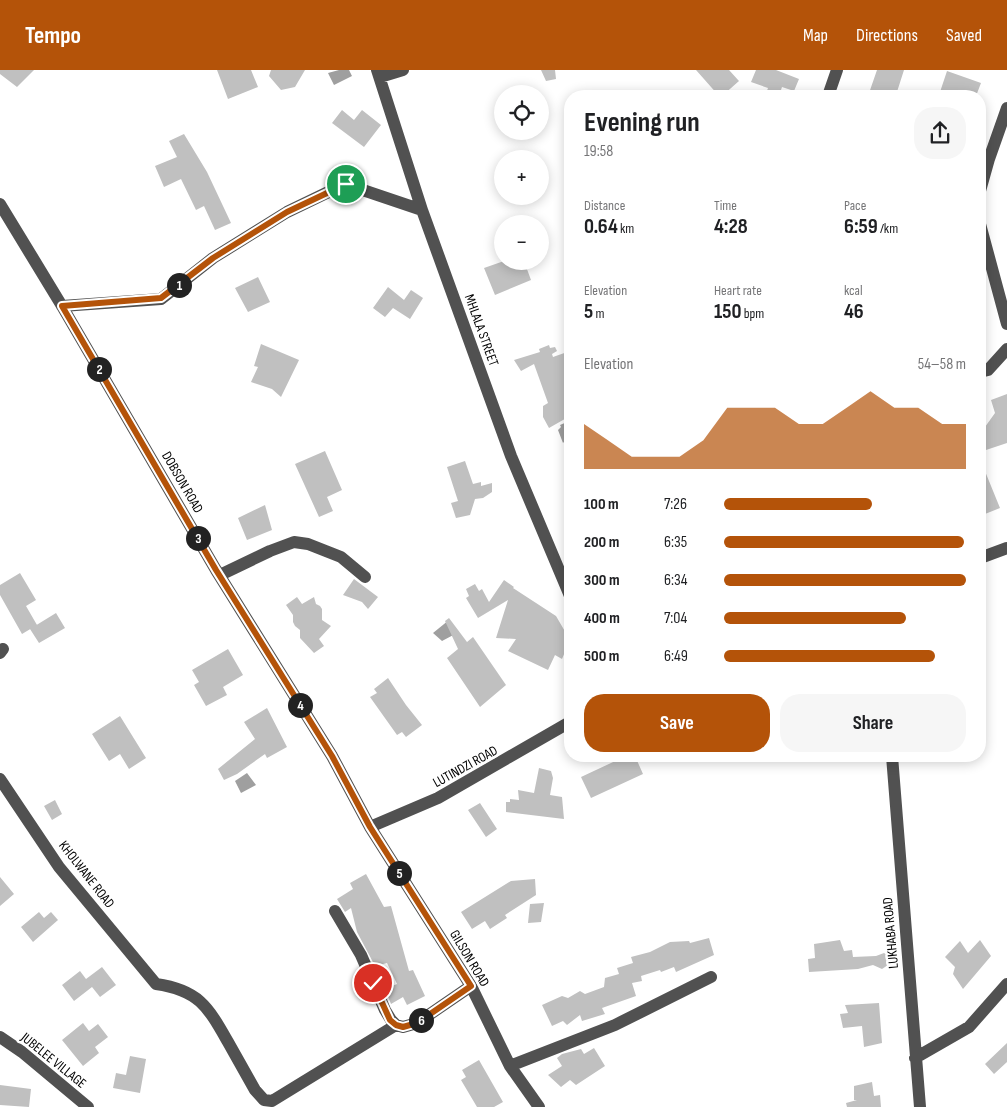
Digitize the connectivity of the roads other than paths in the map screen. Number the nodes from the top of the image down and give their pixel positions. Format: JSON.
{"nodes":[{"id":1,"x":404,"y":70,"type":"edge"},
{"id":2,"x":837,"y":70,"type":"edge"},
{"id":3,"x":378,"y":74,"type":"edge"},
{"id":4,"x":830,"y":90,"type":"edge"},
{"id":5,"x":1007,"y":108,"type":"edge"},
{"id":6,"x":986,"y":170,"type":"edge"},
{"id":7,"x":0,"y":204,"type":"edge"},
{"id":8,"x":422,"y":210,"type":"junction"},
{"id":9,"x":986,"y":239,"type":"edge"},
{"id":10,"x":1001,"y":277,"type":"edge"},
{"id":11,"x":62,"y":306,"type":"junction"},
{"id":12,"x":1007,"y":324,"type":"edge"},
{"id":13,"x":1007,"y":348,"type":"edge"},
{"id":14,"x":986,"y":370,"type":"edge"},
{"id":15,"x":1007,"y":548,"type":"edge"},
{"id":16,"x":986,"y":556,"type":"edge"},
{"id":17,"x":564,"y":568,"type":"edge"},
{"id":18,"x":220,"y":575,"type":"junction"},
{"id":19,"x":365,"y":577,"type":"dead end"},
{"id":20,"x":564,"y":726,"type":"edge"},
{"id":21,"x":892,"y":762,"type":"edge"},
{"id":22,"x":0,"y":778,"type":"edge"},
{"id":23,"x":370,"y":827,"type":"junction"},
{"id":24,"x":335,"y":911,"type":"dead end"},
{"id":25,"x":711,"y":978,"type":"dead end"},
{"id":26,"x":1007,"y":984,"type":"edge"},
{"id":27,"x":471,"y":986,"type":"junction"},
{"id":28,"x":396,"y":1025,"type":"junction"},
{"id":29,"x":0,"y":1037,"type":"edge"},
{"id":30,"x":915,"y":1058,"type":"junction"},
{"id":31,"x":510,"y":1066,"type":"junction"},
{"id":32,"x":88,"y":1107,"type":"edge"},
{"id":33,"x":539,"y":1107,"type":"edge"},
{"id":34,"x":920,"y":1107,"type":"edge"}],
"edges":[{"from":1,"to":3,"type":"street"},
{"from":2,"to":4,"type":"street"},
{"from":3,"to":8,"type":"street","name":"MHLALA STREET"},
{"from":5,"to":6,"type":"street"},
{"from":7,"to":11,"type":"street","name":"DOBSON ROAD"},
{"from":8,"to":11,"type":"street"},
{"from":8,"to":17,"type":"street","name":"MHLALA STREET"},
{"from":9,"to":10,"type":"street"},
{"from":10,"to":12,"type":"street"},
{"from":11,"to":18,"type":"street","name":"DOBSON ROAD"},
{"from":13,"to":14,"type":"street"},
{"from":15,"to":16,"type":"street"},
{"from":18,"to":19,"type":"street"},
{"from":18,"to":23,"type":"street","name":"DOBSON ROAD"},
{"from":20,"to":23,"type":"street","name":"LUTINDZI ROAD"},
{"from":21,"to":30,"type":"street","name":"LUKHABA ROAD"},
{"from":22,"to":28,"type":"street","name":"KHOLWANE ROAD"},
{"from":23,"to":27,"type":"street","name":"GILSON ROAD"},
{"from":24,"to":28,"type":"street"},
{"from":25,"to":31,"type":"street"},
{"from":26,"to":30,"type":"street"},
{"from":27,"to":28,"type":"street"},
{"from":27,"to":31,"type":"street","name":"GILSON ROAD"},
{"from":29,"to":32,"type":"street","name":"JUBELEE VILLAGE"},
{"from":30,"to":34,"type":"street","name":"LUKHABA ROAD"},
{"from":31,"to":33,"type":"street","name":"GILSON ROAD"}]}
